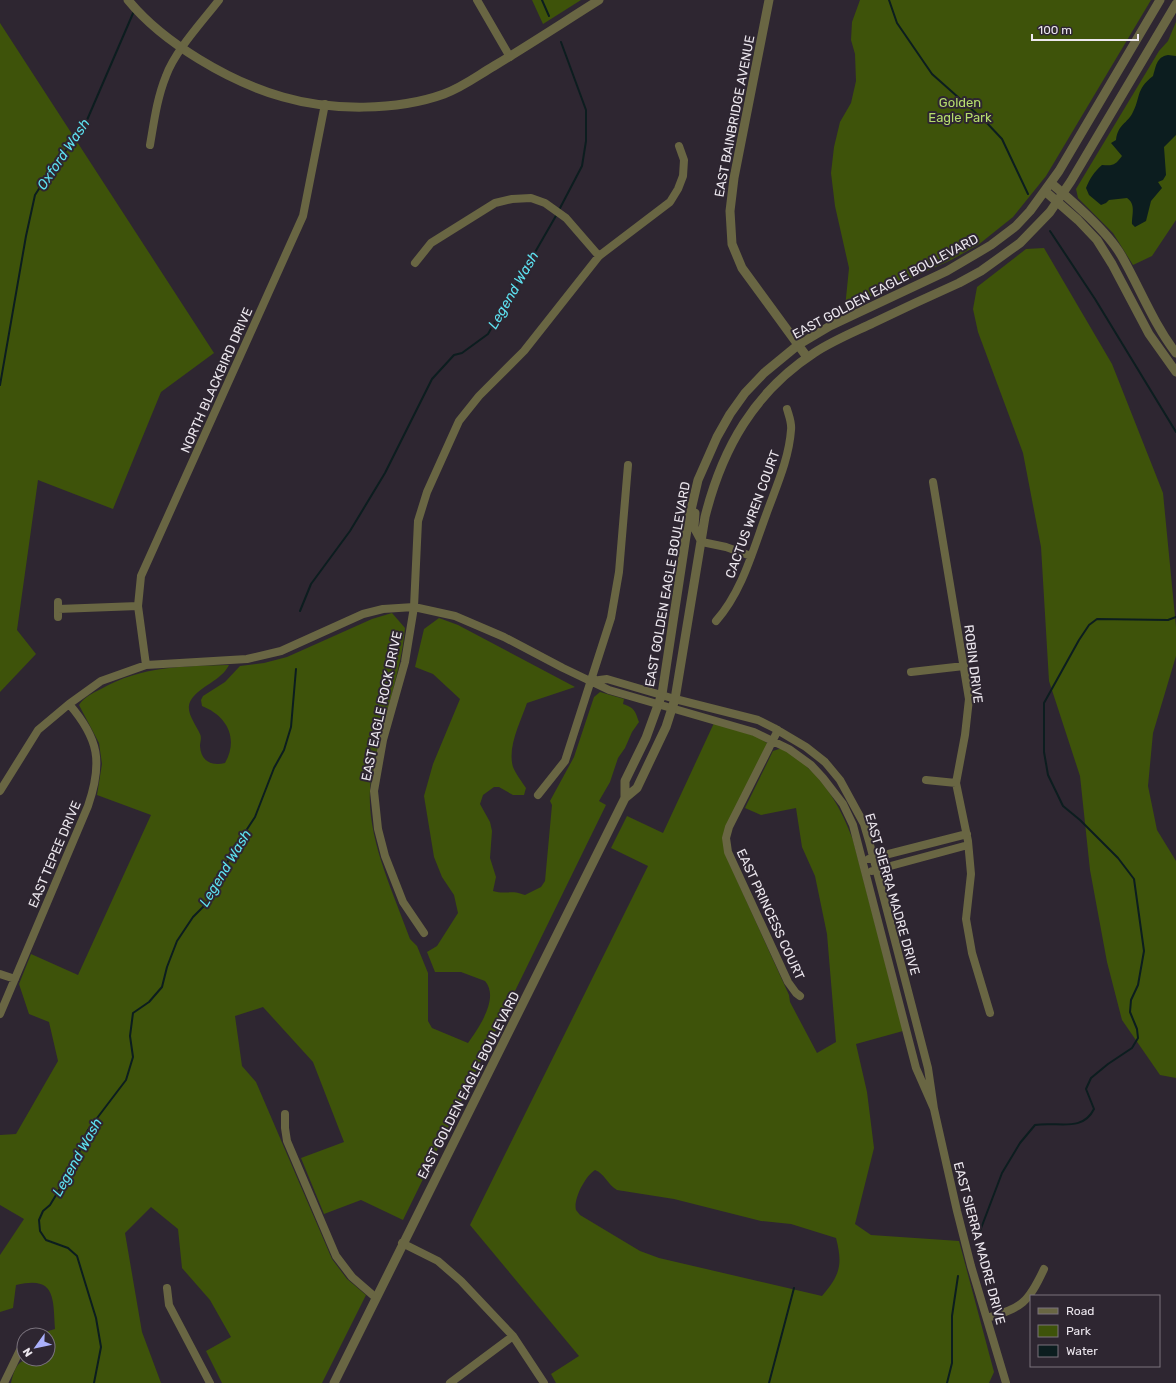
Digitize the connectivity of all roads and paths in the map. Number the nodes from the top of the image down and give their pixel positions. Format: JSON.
{"nodes":[{"id":1,"x":128,"y":0,"type":"edge"},
{"id":2,"x":219,"y":0,"type":"edge"},
{"id":3,"x":477,"y":0,"type":"edge"},
{"id":4,"x":599,"y":0,"type":"edge"},
{"id":5,"x":769,"y":0,"type":"edge"},
{"id":6,"x":1160,"y":0,"type":"edge"},
{"id":7,"x":1176,"y":4,"type":"edge"},
{"id":8,"x":183,"y":47,"type":"junction"},
{"id":9,"x":510,"y":57,"type":"junction"},
{"id":10,"x":325,"y":104,"type":"junction"},
{"id":11,"x":150,"y":146,"type":"dead end"},
{"id":12,"x":679,"y":146,"type":"dead end"},
{"id":13,"x":1051,"y":183,"type":"junction"},
{"id":14,"x":1046,"y":192,"type":"junction"},
{"id":15,"x":1063,"y":193,"type":"junction"},
{"id":16,"x":1057,"y":201,"type":"junction"},
{"id":17,"x":599,"y":256,"type":"junction"},
{"id":18,"x":415,"y":263,"type":"dead end"},
{"id":19,"x":798,"y":345,"type":"junction"},
{"id":20,"x":1176,"y":353,"type":"edge"},
{"id":21,"x":807,"y":358,"type":"junction"},
{"id":22,"x":1176,"y":372,"type":"edge"},
{"id":23,"x":788,"y":409,"type":"dead end"},
{"id":24,"x":628,"y":465,"type":"dead end"},
{"id":25,"x":698,"y":480,"type":"junction"},
{"id":26,"x":932,"y":482,"type":"dead end"},
{"id":27,"x":702,"y":542,"type":"junction"},
{"id":28,"x":751,"y":556,"type":"junction"},
{"id":29,"x":138,"y":606,"type":"junction"},
{"id":30,"x":414,"y":607,"type":"junction"},
{"id":31,"x":58,"y":609,"type":"dead end"},
{"id":32,"x":716,"y":621,"type":"dead end"},
{"id":33,"x":146,"y":665,"type":"junction"},
{"id":34,"x":964,"y":666,"type":"junction"},
{"id":35,"x":911,"y":672,"type":"dead end"},
{"id":36,"x":592,"y":681,"type":"junction"},
{"id":37,"x":662,"y":694,"type":"junction"},
{"id":38,"x":676,"y":699,"type":"junction"},
{"id":39,"x":69,"y":704,"type":"junction"},
{"id":40,"x":658,"y":704,"type":"junction"},
{"id":41,"x":672,"y":708,"type":"junction"},
{"id":42,"x":778,"y":730,"type":"junction"},
{"id":43,"x":774,"y":741,"type":"junction"},
{"id":44,"x":926,"y":780,"type":"dead end"},
{"id":45,"x":956,"y":783,"type":"junction"},
{"id":46,"x":0,"y":791,"type":"edge"},
{"id":47,"x":538,"y":795,"type":"dead end"},
{"id":48,"x":625,"y":798,"type":"junction"},
{"id":49,"x":967,"y":834,"type":"junction"},
{"id":50,"x":968,"y":845,"type":"junction"},
{"id":51,"x":873,"y":857,"type":"junction"},
{"id":52,"x":862,"y":861,"type":"junction"},
{"id":53,"x":876,"y":869,"type":"junction"},
{"id":54,"x":865,"y":872,"type":"junction"},
{"id":55,"x":424,"y":933,"type":"dead end"},
{"id":56,"x":0,"y":974,"type":"edge"},
{"id":57,"x":15,"y":979,"type":"junction"},
{"id":58,"x":800,"y":996,"type":"dead end"},
{"id":59,"x":990,"y":1013,"type":"dead end"},
{"id":60,"x":0,"y":1014,"type":"edge"},
{"id":61,"x":934,"y":1109,"type":"junction"},
{"id":62,"x":285,"y":1114,"type":"dead end"},
{"id":63,"x":402,"y":1243,"type":"junction"},
{"id":64,"x":1044,"y":1269,"type":"dead end"},
{"id":65,"x":167,"y":1288,"type":"dead end"},
{"id":66,"x":1031,"y":1295,"type":"edge"},
{"id":67,"x":1030,"y":1296,"type":"edge"},
{"id":68,"x":375,"y":1297,"type":"junction"},
{"id":69,"x":987,"y":1318,"type":"junction"},
{"id":70,"x":513,"y":1336,"type":"junction"},
{"id":71,"x":16,"y":1358,"type":"edge"},
{"id":72,"x":4,"y":1383,"type":"edge"},
{"id":73,"x":210,"y":1383,"type":"edge"},
{"id":74,"x":334,"y":1383,"type":"edge"},
{"id":75,"x":450,"y":1383,"type":"edge"},
{"id":76,"x":544,"y":1383,"type":"edge"},
{"id":77,"x":1006,"y":1383,"type":"edge"}],
"edges":[{"from":1,"to":8,"type":"street"},
{"from":2,"to":8,"type":"street"},
{"from":3,"to":9,"type":"street"},
{"from":4,"to":9,"type":"street"},
{"from":5,"to":19,"type":"street","name":"EAST BAINBRIDGE AVENUE"},
{"from":6,"to":13,"type":"street","name":"EAST GOLDEN EAGLE BOULEVARD"},
{"from":7,"to":15,"type":"street","name":"EAST GOLDEN EAGLE BOULEVARD"},
{"from":8,"to":10,"type":"street"},
{"from":8,"to":11,"type":"street"},
{"from":9,"to":10,"type":"street"},
{"from":10,"to":29,"type":"street","name":"NORTH BLACKBIRD DRIVE"},
{"from":12,"to":17,"type":"street","name":"EAST EAGLE ROCK DRIVE"},
{"from":13,"to":14,"type":"street","name":"EAST GOLDEN EAGLE BOULEVARD"},
{"from":13,"to":15,"type":"street"},
{"from":14,"to":16,"type":"street"},
{"from":14,"to":19,"type":"street","name":"EAST GOLDEN EAGLE BOULEVARD"},
{"from":15,"to":16,"type":"street","name":"EAST GOLDEN EAGLE BOULEVARD"},
{"from":15,"to":20,"type":"street"},
{"from":16,"to":21,"type":"street","name":"EAST GOLDEN EAGLE BOULEVARD"},
{"from":16,"to":22,"type":"street"},
{"from":17,"to":18,"type":"street"},
{"from":17,"to":30,"type":"street","name":"EAST EAGLE ROCK DRIVE"},
{"from":19,"to":21,"type":"street","name":"EAST BAINBRIDGE AVENUE"},
{"from":19,"to":25,"type":"street","name":"EAST GOLDEN EAGLE BOULEVARD"},
{"from":21,"to":27,"type":"street","name":"EAST GOLDEN EAGLE BOULEVARD"},
{"from":23,"to":28,"type":"street","name":"CACTUS WREN COURT"},
{"from":24,"to":36,"type":"street"},
{"from":25,"to":27,"type":"street"},
{"from":25,"to":37,"type":"street","name":"EAST GOLDEN EAGLE BOULEVARD"},
{"from":26,"to":34,"type":"street","name":"ROBIN DRIVE"},
{"from":27,"to":28,"type":"street"},
{"from":27,"to":38,"type":"street","name":"EAST GOLDEN EAGLE BOULEVARD"},
{"from":28,"to":32,"type":"street","name":"CACTUS WREN COURT"},
{"from":29,"to":31,"type":"street"},
{"from":29,"to":33,"type":"street","name":"NORTH BLACKBIRD DRIVE"},
{"from":30,"to":33,"type":"street","name":"EAST SIERRA MADRE DRIVE"},
{"from":30,"to":36,"type":"street","name":"EAST SIERRA MADRE DRIVE"},
{"from":30,"to":55,"type":"street","name":"EAST EAGLE ROCK DRIVE"},
{"from":33,"to":39,"type":"street","name":"EAST SIERRA MADRE DRIVE"},
{"from":34,"to":35,"type":"street"},
{"from":34,"to":45,"type":"street","name":"ROBIN DRIVE"},
{"from":36,"to":37,"type":"street","name":"EAST SIERRA MADRE DRIVE"},
{"from":36,"to":40,"type":"street","name":"EAST SIERRA MADRE DRIVE"},
{"from":36,"to":47,"type":"street"},
{"from":37,"to":38,"type":"street","name":"EAST SIERRA MADRE DRIVE"},
{"from":37,"to":40,"type":"street","name":"EAST GOLDEN EAGLE BOULEVARD"},
{"from":38,"to":41,"type":"street","name":"EAST GOLDEN EAGLE BOULEVARD"},
{"from":38,"to":42,"type":"street","name":"EAST SIERRA MADRE DRIVE"},
{"from":39,"to":46,"type":"street","name":"EAST SIERRA MADRE DRIVE"},
{"from":39,"to":57,"type":"street","name":"EAST TEPEE DRIVE"},
{"from":40,"to":41,"type":"street","name":"EAST SIERRA MADRE DRIVE"},
{"from":40,"to":48,"type":"street","name":"EAST GOLDEN EAGLE BOULEVARD"},
{"from":41,"to":43,"type":"street","name":"EAST SIERRA MADRE DRIVE"},
{"from":41,"to":48,"type":"street","name":"EAST GOLDEN EAGLE BOULEVARD"},
{"from":42,"to":43,"type":"street","name":"EAST PRINCESS COURT"},
{"from":42,"to":51,"type":"street","name":"EAST SIERRA MADRE DRIVE"},
{"from":43,"to":52,"type":"street","name":"EAST SIERRA MADRE DRIVE"},
{"from":43,"to":58,"type":"street","name":"EAST PRINCESS COURT"},
{"from":44,"to":45,"type":"street"},
{"from":45,"to":49,"type":"street","name":"ROBIN DRIVE"},
{"from":48,"to":63,"type":"street","name":"EAST GOLDEN EAGLE BOULEVARD"},
{"from":49,"to":50,"type":"street","name":"ROBIN DRIVE"},
{"from":49,"to":51,"type":"street"},
{"from":50,"to":53,"type":"street"},
{"from":50,"to":59,"type":"street","name":"ROBIN DRIVE"},
{"from":51,"to":52,"type":"street"},
{"from":51,"to":53,"type":"street","name":"EAST SIERRA MADRE DRIVE"},
{"from":52,"to":54,"type":"street","name":"EAST SIERRA MADRE DRIVE"},
{"from":53,"to":54,"type":"street"},
{"from":53,"to":61,"type":"street","name":"EAST SIERRA MADRE DRIVE"},
{"from":54,"to":61,"type":"street","name":"EAST SIERRA MADRE DRIVE"},
{"from":56,"to":57,"type":"street"},
{"from":57,"to":60,"type":"street","name":"EAST TEPEE DRIVE"},
{"from":61,"to":69,"type":"street","name":"EAST SIERRA MADRE DRIVE"},
{"from":62,"to":68,"type":"street"},
{"from":63,"to":68,"type":"street","name":"EAST GOLDEN EAGLE BOULEVARD"},
{"from":63,"to":70,"type":"street"},
{"from":64,"to":66,"type":"street"},
{"from":65,"to":73,"type":"street"},
{"from":67,"to":69,"type":"street"},
{"from":68,"to":74,"type":"street","name":"EAST GOLDEN EAGLE BOULEVARD"},
{"from":69,"to":77,"type":"street","name":"EAST SIERRA MADRE DRIVE"},
{"from":70,"to":75,"type":"street"},
{"from":70,"to":76,"type":"street"},
{"from":71,"to":72,"type":"street"}]}
